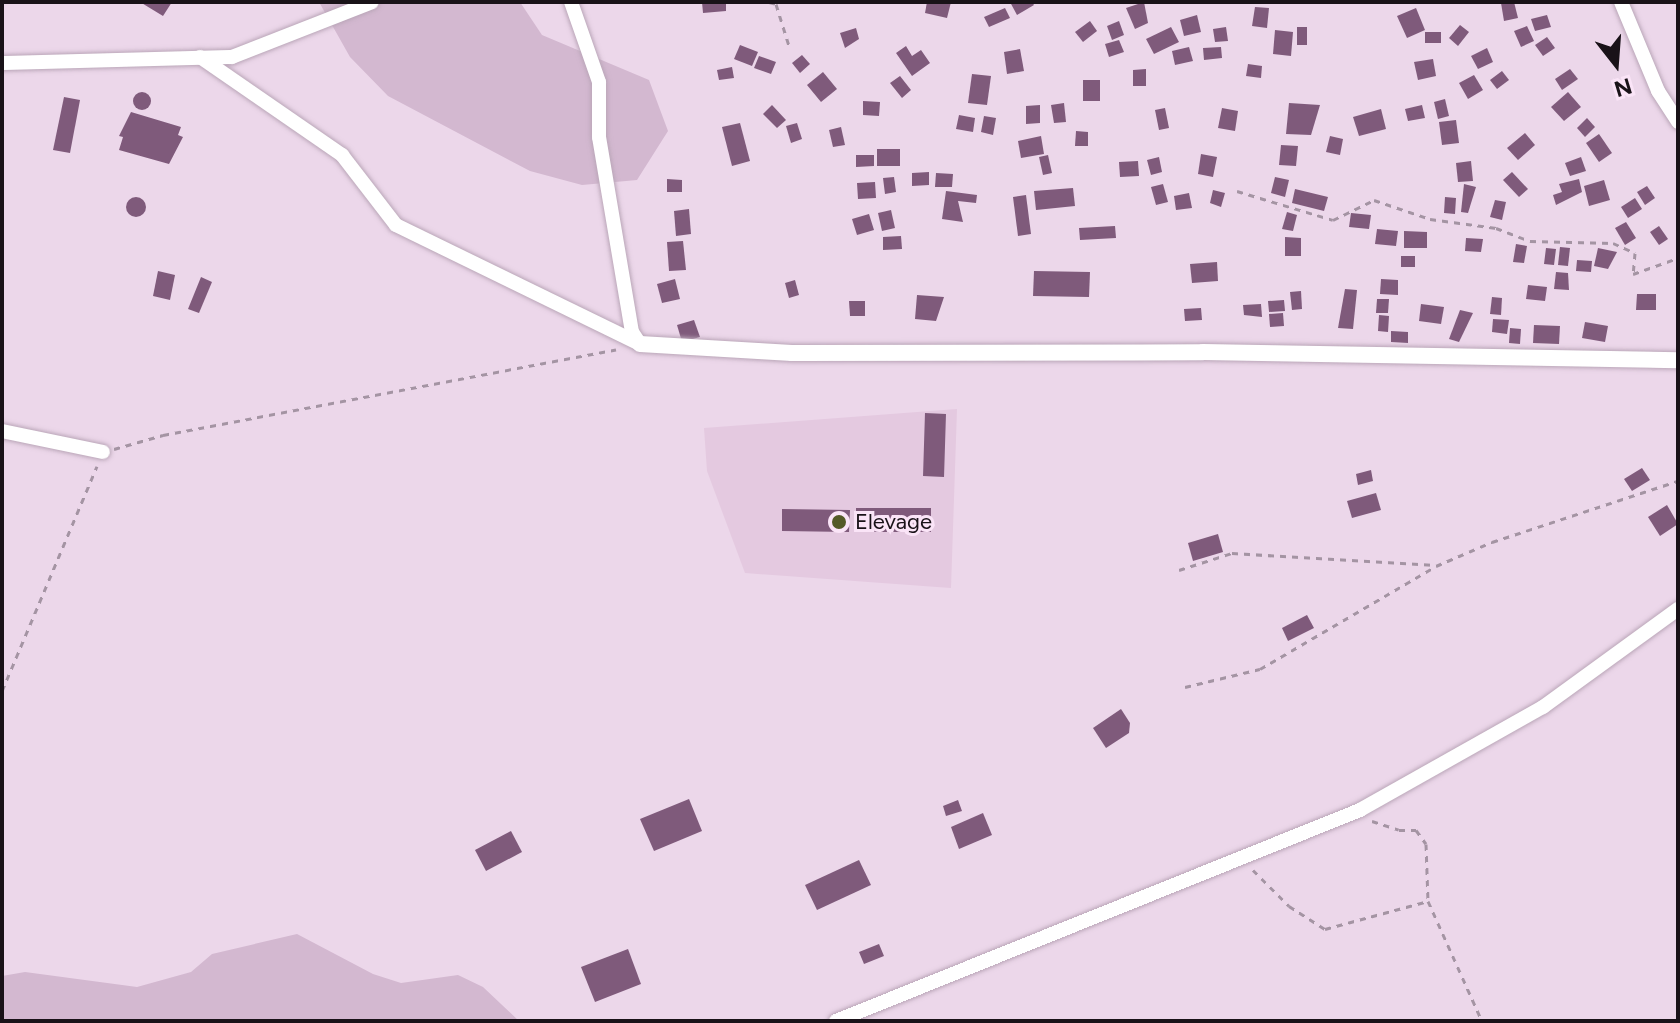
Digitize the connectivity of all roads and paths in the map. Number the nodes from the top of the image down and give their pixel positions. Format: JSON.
{"nodes":[{"id":1,"x":372,"y":2,"type":"edge"},
{"id":2,"x":571,"y":2,"type":"edge"},
{"id":3,"x":769,"y":2,"type":"edge"},
{"id":4,"x":1621,"y":2,"type":"edge"},
{"id":5,"x":790,"y":49,"type":"dead end"},
{"id":6,"x":200,"y":57,"type":"junction"},
{"id":7,"x":2,"y":63,"type":"edge"},
{"id":8,"x":1678,"y":122,"type":"edge"},
{"id":9,"x":1237,"y":191,"type":"dead end"},
{"id":10,"x":1678,"y":258,"type":"edge"},
{"id":11,"x":640,"y":344,"type":"junction"},
{"id":12,"x":1678,"y":360,"type":"edge"},
{"id":13,"x":2,"y":431,"type":"edge"},
{"id":14,"x":103,"y":452,"type":"junction"},
{"id":15,"x":1678,"y":481,"type":"edge"},
{"id":16,"x":1436,"y":566,"type":"junction"},
{"id":17,"x":1179,"y":570,"type":"dead end"},
{"id":18,"x":1678,"y":609,"type":"edge"},
{"id":19,"x":1185,"y":687,"type":"dead end"},
{"id":20,"x":2,"y":691,"type":"edge"},
{"id":21,"x":1360,"y":810,"type":"junction"},
{"id":22,"x":1244,"y":857,"type":"junction"},
{"id":23,"x":1428,"y":901,"type":"junction"},
{"id":24,"x":836,"y":1021,"type":"edge"},
{"id":25,"x":1482,"y":1021,"type":"edge"}],
"edges":[{"from":1,"to":6,"type":"street"},
{"from":2,"to":11,"type":"street"},
{"from":3,"to":5,"type":"path"},
{"from":4,"to":8,"type":"street"},
{"from":6,"to":7,"type":"street"},
{"from":6,"to":11,"type":"street"},
{"from":9,"to":10,"type":"path"},
{"from":11,"to":12,"type":"street"},
{"from":11,"to":14,"type":"path"},
{"from":13,"to":14,"type":"street"},
{"from":14,"to":20,"type":"path"},
{"from":15,"to":16,"type":"path"},
{"from":16,"to":17,"type":"path"},
{"from":16,"to":19,"type":"path"},
{"from":18,"to":21,"type":"street"},
{"from":21,"to":22,"type":"street"},
{"from":21,"to":23,"type":"path"},
{"from":22,"to":23,"type":"path"},
{"from":22,"to":24,"type":"street"},
{"from":23,"to":25,"type":"path"}]}
